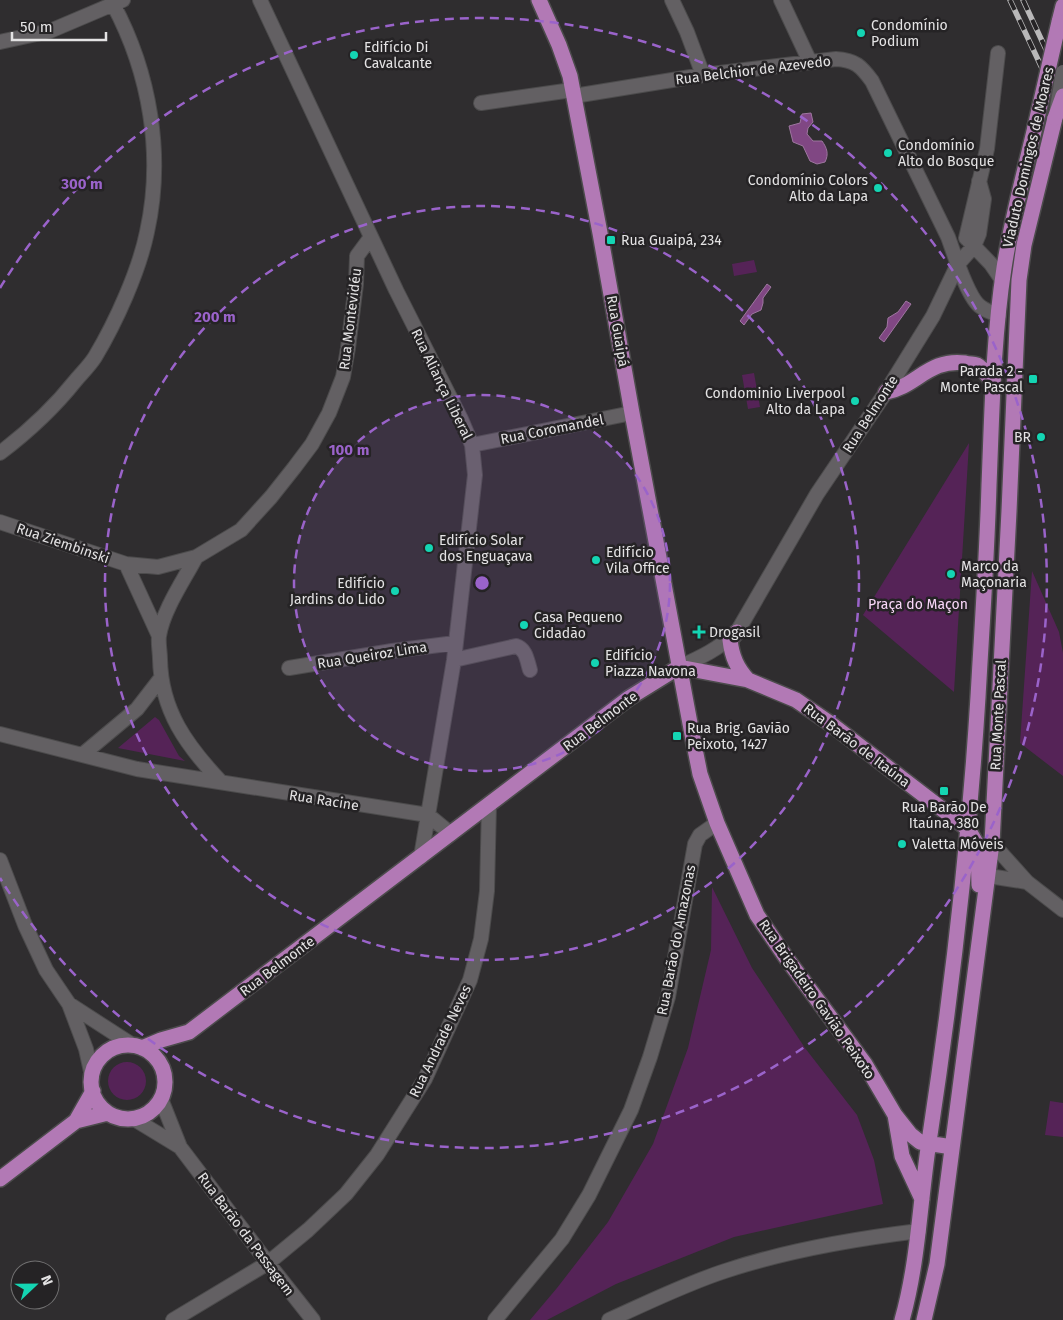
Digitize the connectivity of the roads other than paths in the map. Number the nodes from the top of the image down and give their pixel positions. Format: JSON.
{"nodes":[{"id":1,"x":260,"y":0,"type":"edge"},
{"id":2,"x":539,"y":0,"type":"edge"},
{"id":3,"x":672,"y":0,"type":"edge"},
{"id":4,"x":781,"y":0,"type":"edge"},
{"id":5,"x":118,"y":2,"type":"edge"},
{"id":6,"x":1063,"y":6,"type":"edge"},
{"id":7,"x":0,"y":42,"type":"edge"},
{"id":8,"x":998,"y":53,"type":"dead end"},
{"id":9,"x":810,"y":62,"type":"junction"},
{"id":10,"x":1063,"y":72,"type":"edge"},
{"id":11,"x":704,"y":75,"type":"junction"},
{"id":12,"x":573,"y":93,"type":"junction"},
{"id":13,"x":1063,"y":96,"type":"edge"},
{"id":14,"x":481,"y":103,"type":"dead end"},
{"id":15,"x":1055,"y":118,"type":"junction"},
{"id":16,"x":371,"y":237,"type":"junction"},
{"id":17,"x":948,"y":237,"type":"junction"},
{"id":18,"x":970,"y":242,"type":"junction"},
{"id":19,"x":958,"y":264,"type":"junction"},
{"id":20,"x":1002,"y":280,"type":"junction"},
{"id":21,"x":1019,"y":280,"type":"joint"},
{"id":22,"x":999,"y":315,"type":"junction"},
{"id":23,"x":993,"y":382,"type":"junction"},
{"id":24,"x":886,"y":392,"type":"junction"},
{"id":25,"x":632,"y":413,"type":"junction"},
{"id":26,"x":472,"y":445,"type":"junction"},
{"id":27,"x":0,"y":454,"type":"edge"},
{"id":28,"x":0,"y":522,"type":"edge"},
{"id":29,"x":196,"y":557,"type":"junction"},
{"id":30,"x":126,"y":564,"type":"junction"},
{"id":31,"x":736,"y":632,"type":"junction"},
{"id":32,"x":159,"y":636,"type":"junction"},
{"id":33,"x":455,"y":643,"type":"junction"},
{"id":34,"x":454,"y":660,"type":"junction"},
{"id":35,"x":679,"y":667,"type":"junction"},
{"id":36,"x":289,"y":668,"type":"dead end"},
{"id":37,"x":530,"y":670,"type":"dead end"},
{"id":38,"x":160,"y":678,"type":"junction"},
{"id":39,"x":748,"y":680,"type":"junction"},
{"id":40,"x":0,"y":724,"type":"edge"},
{"id":41,"x":0,"y":734,"type":"edge"},
{"id":42,"x":18,"y":738,"type":"junction"},
{"id":43,"x":82,"y":755,"type":"junction"},
{"id":44,"x":221,"y":782,"type":"junction"},
{"id":45,"x":489,"y":805,"type":"junction"},
{"id":46,"x":428,"y":815,"type":"junction"},
{"id":47,"x":716,"y":823,"type":"junction"},
{"id":48,"x":968,"y":829,"type":"junction"},
{"id":49,"x":451,"y":834,"type":"junction"},
{"id":50,"x":992,"y":843,"type":"junction"},
{"id":51,"x":421,"y":857,"type":"junction"},
{"id":52,"x":0,"y":860,"type":"edge"},
{"id":53,"x":989,"y":876,"type":"junction"},
{"id":54,"x":1027,"y":882,"type":"junction"},
{"id":55,"x":1063,"y":910,"type":"edge"},
{"id":56,"x":979,"y":942,"type":"junction"},
{"id":57,"x":69,"y":1004,"type":"junction"},
{"id":58,"x":138,"y":1047,"type":"junction"},
{"id":59,"x":92,"y":1076,"type":"junction"},
{"id":60,"x":93,"y":1091,"type":"junction"},
{"id":61,"x":161,"y":1099,"type":"junction"},
{"id":62,"x":108,"y":1113,"type":"junction"},
{"id":63,"x":895,"y":1115,"type":"junction"},
{"id":64,"x":134,"y":1119,"type":"junction"},
{"id":65,"x":76,"y":1121,"type":"junction"},
{"id":66,"x":928,"y":1144,"type":"junction"},
{"id":67,"x":180,"y":1147,"type":"junction"},
{"id":68,"x":952,"y":1147,"type":"junction"},
{"id":69,"x":0,"y":1179,"type":"edge"},
{"id":70,"x":922,"y":1200,"type":"junction"},
{"id":71,"x":918,"y":1231,"type":"junction"},
{"id":72,"x":268,"y":1263,"type":"junction"},
{"id":73,"x":174,"y":1320,"type":"edge"},
{"id":74,"x":313,"y":1320,"type":"edge"},
{"id":75,"x":495,"y":1320,"type":"edge"},
{"id":76,"x":609,"y":1320,"type":"edge"},
{"id":77,"x":902,"y":1320,"type":"edge"},
{"id":78,"x":924,"y":1320,"type":"edge"}],
"edges":[{"from":1,"to":16,"type":"street","name":"Rua Aliança Liberal"},
{"from":2,"to":12,"type":"main road","name":"Rua Guaipá"},
{"from":3,"to":11,"type":"street"},
{"from":4,"to":9,"type":"street"},
{"from":5,"to":7,"type":"street"},
{"from":5,"to":27,"type":"street"},
{"from":6,"to":20,"type":"main road","name":"Viaduto Domingos de Moares","bridge":true},
{"from":8,"to":18,"type":"street"},
{"from":9,"to":11,"type":"street","name":"Rua Belchior de Azevedo"},
{"from":9,"to":17,"type":"street","name":"Rua Belchior de Azevedo"},
{"from":10,"to":15,"type":"street","name":"Viaduto Domingos de Moares","bridge":true},
{"from":11,"to":12,"type":"street","name":"Rua Belchior de Azevedo"},
{"from":12,"to":14,"type":"street","name":"Rua Belchior de Azevedo"},
{"from":12,"to":25,"type":"main road","name":"Rua Guaipá"},
{"from":13,"to":15,"type":"main road","bridge":true},
{"from":15,"to":21,"type":"main road","name":"Viaduto Domingos de Moares"},
{"from":16,"to":26,"type":"street","name":"Rua Aliança Liberal"},
{"from":16,"to":29,"type":"street","name":"Rua Montevidéu"},
{"from":17,"to":18,"type":"street"},
{"from":17,"to":19,"type":"street","name":"Rua Belchior de Azevedo"},
{"from":18,"to":19,"type":"street","name":"Rua Belmonte"},
{"from":18,"to":20,"type":"street"},
{"from":19,"to":22,"type":"street","name":"Rua Belchior de Azevedo"},
{"from":19,"to":24,"type":"street","name":"Rua Belmonte"},
{"from":20,"to":22,"type":"main road","name":"Rua Monte Pascal"},
{"from":21,"to":50,"type":"main road","name":"Rua Monte Pascal"},
{"from":22,"to":23,"type":"main road","name":"Rua Monte Pascal"},
{"from":23,"to":24,"type":"main road"},
{"from":23,"to":48,"type":"main road","name":"Rua Monte Pascal"},
{"from":24,"to":31,"type":"street","name":"Rua Belmonte"},
{"from":25,"to":26,"type":"street","name":"Rua Coromandel"},
{"from":25,"to":35,"type":"main road","name":"Rua Guaipá"},
{"from":26,"to":33,"type":"street","name":"Rua Aliança Liberal"},
{"from":28,"to":30,"type":"street","name":"Rua Ziembinski"},
{"from":29,"to":30,"type":"street","name":"Rua Ziembinski"},
{"from":29,"to":32,"type":"street"},
{"from":30,"to":32,"type":"street"},
{"from":31,"to":35,"type":"street","name":"Rua Belmonte"},
{"from":31,"to":39,"type":"main road"},
{"from":32,"to":38,"type":"street"},
{"from":33,"to":34,"type":"street","name":"Rua Aliança Liberal"},
{"from":33,"to":36,"type":"street","name":"Rua Queiroz Lima"},
{"from":34,"to":37,"type":"street"},
{"from":34,"to":46,"type":"street","name":"Rua Aliança Liberal"},
{"from":35,"to":39,"type":"main road","name":"Rua Barão de Itaúna"},
{"from":35,"to":45,"type":"main road","name":"Rua Belmonte"},
{"from":35,"to":47,"type":"main road","name":"Rua Brigadeiro Gavião Peixoto"},
{"from":38,"to":43,"type":"street"},
{"from":38,"to":44,"type":"street"},
{"from":39,"to":48,"type":"main road","name":"Rua Barão de Itaúna"},
{"from":40,"to":42,"type":"street"},
{"from":41,"to":42,"type":"street"},
{"from":42,"to":43,"type":"street"},
{"from":43,"to":44,"type":"street","name":"Rua Racine"},
{"from":44,"to":46,"type":"street","name":"Rua Racine"},
{"from":45,"to":49,"type":"main road","name":"Rua Belmonte"},
{"from":45,"to":72,"type":"street","name":"Rua Andrade Neves"},
{"from":46,"to":49,"type":"street"},
{"from":46,"to":51,"type":"street","name":"Rua Aliança Liberal"},
{"from":47,"to":63,"type":"main road","name":"Rua Brigadeiro Gavião Peixoto"},
{"from":47,"to":75,"type":"street","name":"Rua Barão do Amazonas"},
{"from":48,"to":56,"type":"main road"},
{"from":48,"to":66,"type":"main road","name":"Rua Monte Pascal"},
{"from":49,"to":51,"type":"main road","name":"Rua Belmonte"},
{"from":50,"to":53,"type":"main road","name":"Rua Monte Pascal"},
{"from":50,"to":54,"type":"street"},
{"from":51,"to":58,"type":"main road","name":"Rua Belmonte"},
{"from":52,"to":57,"type":"street"},
{"from":53,"to":54,"type":"street"},
{"from":53,"to":56,"type":"main road","name":"Rua Monte Pascal"},
{"from":54,"to":55,"type":"street"},
{"from":56,"to":68,"type":"main road","name":"Rua Monte Pascal"},
{"from":57,"to":58,"type":"street"},
{"from":57,"to":59,"type":"street"},
{"from":58,"to":59,"type":"main road"},
{"from":58,"to":61,"type":"main road"},
{"from":59,"to":60,"type":"main road"},
{"from":60,"to":62,"type":"main road"},
{"from":60,"to":65,"type":"main road"},
{"from":61,"to":64,"type":"main road"},
{"from":61,"to":67,"type":"street","name":"Rua Barão da Passagem"},
{"from":62,"to":64,"type":"main road"},
{"from":62,"to":65,"type":"main road"},
{"from":63,"to":66,"type":"main road","name":"Rua Brigadeiro Gavião Peixoto"},
{"from":63,"to":70,"type":"main road"},
{"from":64,"to":67,"type":"street","name":"Rua Barão da Passagem"},
{"from":65,"to":69,"type":"main road"},
{"from":66,"to":68,"type":"main road"},
{"from":66,"to":70,"type":"main road"},
{"from":67,"to":72,"type":"street","name":"Rua Barão da Passagem"},
{"from":68,"to":78,"type":"main road"},
{"from":70,"to":71,"type":"main road"},
{"from":71,"to":76,"type":"street"},
{"from":71,"to":77,"type":"main road"},
{"from":72,"to":73,"type":"street","name":"Rua Andrade Neves"},
{"from":72,"to":74,"type":"street","name":"Rua Barão da Passagem"}]}
